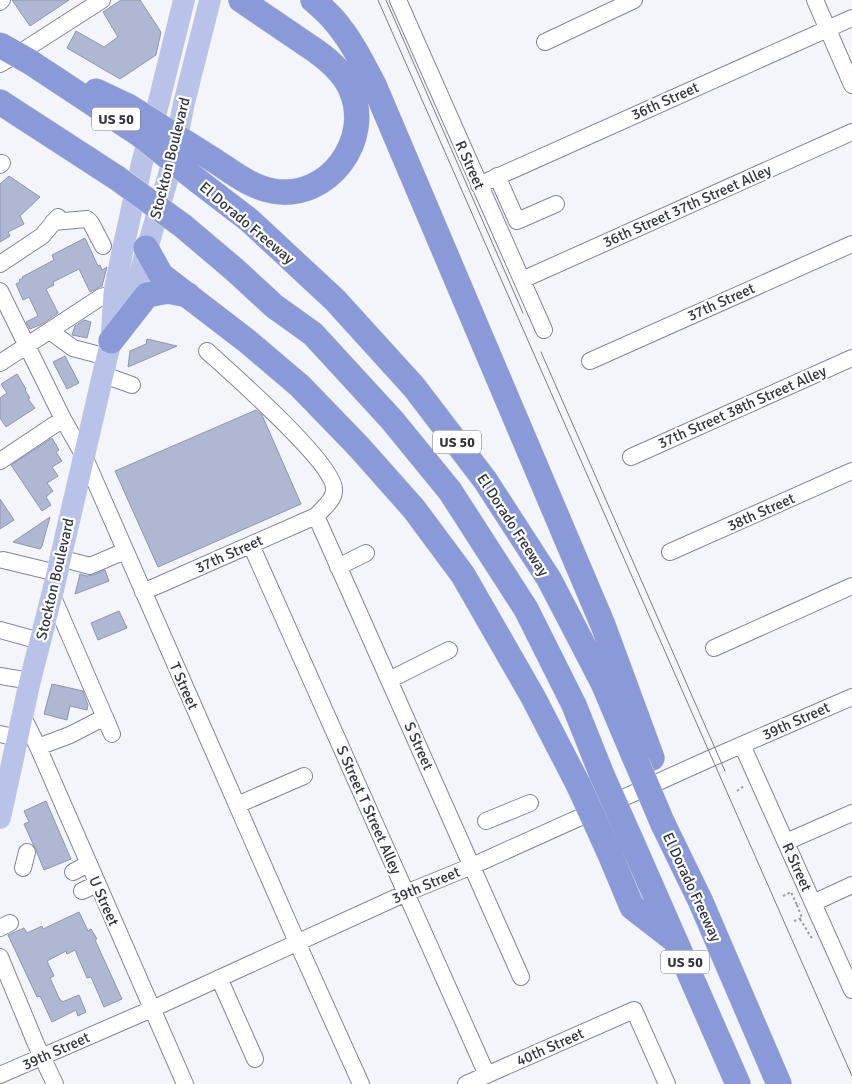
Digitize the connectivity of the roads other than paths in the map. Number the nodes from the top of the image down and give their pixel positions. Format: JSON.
{"nodes":[{"id":1,"x":102,"y":0,"type":"edge"},
{"id":2,"x":184,"y":0,"type":"edge"},
{"id":3,"x":210,"y":0,"type":"edge"},
{"id":4,"x":241,"y":0,"type":"edge"},
{"id":5,"x":313,"y":0,"type":"edge"},
{"id":6,"x":398,"y":0,"type":"edge"},
{"id":7,"x":634,"y":0,"type":"edge"},
{"id":8,"x":815,"y":0,"type":"edge"},
{"id":9,"x":852,"y":18,"type":"edge"},
{"id":10,"x":828,"y":29,"type":"junction"},
{"id":11,"x":545,"y":42,"type":"dead end"},
{"id":12,"x":0,"y":45,"type":"edge"},
{"id":13,"x":30,"y":62,"type":"junction"},
{"id":14,"x":0,"y":64,"type":"edge"},
{"id":15,"x":168,"y":65,"type":"junction"},
{"id":16,"x":852,"y":85,"type":"edge"},
{"id":17,"x":0,"y":102,"type":"edge"},
{"id":18,"x":852,"y":132,"type":"edge"},
{"id":19,"x":497,"y":176,"type":"junction"},
{"id":20,"x":479,"y":184,"type":"junction"},
{"id":21,"x":556,"y":204,"type":"dead end"},
{"id":22,"x":852,"y":244,"type":"edge"},
{"id":23,"x":103,"y":246,"type":"dead end"},
{"id":24,"x":146,"y":248,"type":"junction"},
{"id":25,"x":0,"y":264,"type":"edge"},
{"id":26,"x":522,"y":280,"type":"junction"},
{"id":27,"x":0,"y":291,"type":"edge"},
{"id":28,"x":114,"y":292,"type":"junction"},
{"id":29,"x":188,"y":295,"type":"junction"},
{"id":30,"x":544,"y":330,"type":"dead end"},
{"id":31,"x":50,"y":331,"type":"junction"},
{"id":32,"x":27,"y":345,"type":"junction"},
{"id":33,"x":207,"y":351,"type":"dead end"},
{"id":34,"x":108,"y":358,"type":"junction"},
{"id":35,"x":852,"y":358,"type":"edge"},
{"id":36,"x":590,"y":361,"type":"dead end"},
{"id":37,"x":0,"y":363,"type":"edge"},
{"id":38,"x":132,"y":385,"type":"dead end"},
{"id":39,"x":63,"y":419,"type":"junction"},
{"id":40,"x":84,"y":456,"type":"junction"},
{"id":41,"x":632,"y":457,"type":"dead end"},
{"id":42,"x":0,"y":461,"type":"edge"},
{"id":43,"x":852,"y":471,"type":"edge"},
{"id":44,"x":316,"y":516,"type":"junction"},
{"id":45,"x":251,"y":545,"type":"junction"},
{"id":46,"x":125,"y":551,"type":"junction"},
{"id":47,"x":670,"y":552,"type":"dead end"},
{"id":48,"x":366,"y":553,"type":"dead end"},
{"id":49,"x":3,"y":560,"type":"dead end"},
{"id":50,"x":59,"y":566,"type":"junction"},
{"id":51,"x":338,"y":567,"type":"junction"},
{"id":52,"x":852,"y":586,"type":"edge"},
{"id":53,"x":143,"y":592,"type":"junction"},
{"id":54,"x":52,"y":596,"type":"junction"},
{"id":55,"x":0,"y":630,"type":"edge"},
{"id":56,"x":40,"y":641,"type":"junction"},
{"id":57,"x":714,"y":648,"type":"dead end"},
{"id":58,"x":449,"y":650,"type":"dead end"},
{"id":59,"x":0,"y":676,"type":"edge"},
{"id":60,"x":389,"y":680,"type":"junction"},
{"id":61,"x":30,"y":681,"type":"junction"},
{"id":62,"x":852,"y":697,"type":"edge"},
{"id":63,"x":23,"y":717,"type":"junction"},
{"id":64,"x":105,"y":717,"type":"junction"},
{"id":65,"x":112,"y":734,"type":"dead end"},
{"id":66,"x":8,"y":743,"type":"edge"},
{"id":67,"x":742,"y":745,"type":"junction"},
{"id":68,"x":38,"y":747,"type":"junction"},
{"id":69,"x":644,"y":761,"type":"junction"},
{"id":70,"x":304,"y":776,"type":"dead end"},
{"id":71,"x":530,"y":803,"type":"dead end"},
{"id":72,"x":237,"y":805,"type":"junction"},
{"id":73,"x":852,"y":813,"type":"edge"},
{"id":74,"x":0,"y":818,"type":"edge"},
{"id":75,"x":486,"y":821,"type":"dead end"},
{"id":76,"x":786,"y":842,"type":"junction"},
{"id":77,"x":27,"y":852,"type":"dead end"},
{"id":78,"x":88,"y":864,"type":"junction"},
{"id":79,"x":472,"y":866,"type":"junction"},
{"id":80,"x":22,"y":868,"type":"dead end"},
{"id":81,"x":73,"y":872,"type":"dead end"},
{"id":82,"x":97,"y":884,"type":"junction"},
{"id":83,"x":852,"y":886,"type":"edge"},
{"id":84,"x":82,"y":891,"type":"dead end"},
{"id":85,"x":406,"y":893,"type":"junction"},
{"id":86,"x":805,"y":904,"type":"junction"},
{"id":87,"x":675,"y":939,"type":"junction"},
{"id":88,"x":297,"y":942,"type":"junction"},
{"id":89,"x":0,"y":957,"type":"edge"},
{"id":90,"x":521,"y":977,"type":"dead end"},
{"id":91,"x":220,"y":978,"type":"junction"},
{"id":92,"x":852,"y":990,"type":"edge"},
{"id":93,"x":152,"y":1009,"type":"junction"},
{"id":94,"x":42,"y":1057,"type":"junction"},
{"id":95,"x":255,"y":1059,"type":"dead end"},
{"id":96,"x":0,"y":1075,"type":"edge"},
{"id":97,"x":476,"y":1081,"type":"edge"},
{"id":98,"x":55,"y":1084,"type":"edge"},
{"id":99,"x":185,"y":1084,"type":"edge"},
{"id":100,"x":361,"y":1084,"type":"edge"},
{"id":101,"x":667,"y":1084,"type":"edge"},
{"id":102,"x":738,"y":1084,"type":"edge"},
{"id":103,"x":779,"y":1084,"type":"edge"}],
"edges":[{"from":1,"to":14,"type":"street"},
{"from":2,"to":15,"type":"main road","name":"Stockton Boulevard"},
{"from":3,"to":24,"type":"main road","name":"Stockton Boulevard"},
{"from":4,"to":13,"type":"highway","bridge":true},
{"from":5,"to":69,"type":"highway"},
{"from":6,"to":20,"type":"street","name":"R Street"},
{"from":7,"to":11,"type":"street"},
{"from":8,"to":10,"type":"street"},
{"from":9,"to":10,"type":"street","name":"36th Street"},
{"from":10,"to":16,"type":"street"},
{"from":10,"to":19,"type":"street","name":"36th Street"},
{"from":12,"to":13,"type":"highway","name":"El Dorado Freeway","number":"US 50","bridge":true},
{"from":13,"to":69,"type":"highway","name":"El Dorado Freeway","number":"US 50","bridge":true},
{"from":15,"to":24,"type":"main road"},
{"from":15,"to":28,"type":"main road","name":"Stockton Boulevard"},
{"from":17,"to":87,"type":"highway","number":"US 50","bridge":true},
{"from":18,"to":26,"type":"street","name":"36th Street 37th Street Alley"},
{"from":19,"to":20,"type":"street","name":"36th Street"},
{"from":19,"to":21,"type":"street"},
{"from":20,"to":26,"type":"street","name":"R Street"},
{"from":22,"to":36,"type":"street","name":"37th Street"},
{"from":23,"to":25,"type":"street"},
{"from":24,"to":29,"type":"highway"},
{"from":24,"to":34,"type":"main road","name":"Stockton Boulevard"},
{"from":26,"to":30,"type":"street","name":"R Street"},
{"from":27,"to":32,"type":"street","name":"T Street"},
{"from":28,"to":31,"type":"street"},
{"from":28,"to":34,"type":"main road","name":"Stockton Boulevard"},
{"from":29,"to":34,"type":"highway"},
{"from":29,"to":87,"type":"highway","bridge":true},
{"from":31,"to":32,"type":"street"},
{"from":31,"to":34,"type":"street"},
{"from":32,"to":37,"type":"street"},
{"from":32,"to":39,"type":"street","name":"T Street"},
{"from":33,"to":44,"type":"street"},
{"from":34,"to":38,"type":"street"},
{"from":34,"to":40,"type":"main road","name":"Stockton Boulevard"},
{"from":35,"to":41,"type":"street","name":"37th Street 38th Street Alley"},
{"from":39,"to":40,"type":"street","name":"T Street"},
{"from":39,"to":42,"type":"street"},
{"from":40,"to":46,"type":"street","name":"T Street"},
{"from":40,"to":50,"type":"main road","name":"Stockton Boulevard"},
{"from":43,"to":47,"type":"street","name":"38th Street"},
{"from":44,"to":45,"type":"street","name":"37th Street"},
{"from":44,"to":51,"type":"street","name":"S Street"},
{"from":45,"to":53,"type":"street","name":"37th Street"},
{"from":45,"to":85,"type":"street","name":"S Street T Street Alley"},
{"from":46,"to":50,"type":"street"},
{"from":46,"to":53,"type":"street","name":"T Street"},
{"from":48,"to":51,"type":"street"},
{"from":49,"to":50,"type":"street"},
{"from":50,"to":54,"type":"main road","name":"Stockton Boulevard"},
{"from":51,"to":60,"type":"street","name":"S Street"},
{"from":52,"to":57,"type":"street"},
{"from":53,"to":72,"type":"street","name":"T Street"},
{"from":54,"to":56,"type":"main road","name":"Stockton Boulevard"},
{"from":54,"to":64,"type":"street"},
{"from":55,"to":56,"type":"street"},
{"from":56,"to":61,"type":"main road","name":"Stockton Boulevard"},
{"from":58,"to":60,"type":"street"},
{"from":59,"to":61,"type":"street"},
{"from":60,"to":79,"type":"street","name":"S Street"},
{"from":61,"to":63,"type":"main road","name":"Stockton Boulevard"},
{"from":62,"to":67,"type":"street","name":"39th Street"},
{"from":63,"to":66,"type":"main road","name":"Stockton Boulevard"},
{"from":63,"to":68,"type":"street","name":"U Street"},
{"from":64,"to":65,"type":"street"},
{"from":64,"to":68,"type":"street"},
{"from":66,"to":74,"type":"main road","name":"Stockton Boulevard"},
{"from":67,"to":76,"type":"street","name":"R Street"},
{"from":67,"to":79,"type":"street","name":"39th Street"},
{"from":68,"to":78,"type":"street","name":"U Street"},
{"from":69,"to":103,"type":"highway","name":"El Dorado Freeway","number":"US 50"},
{"from":70,"to":72,"type":"street"},
{"from":71,"to":75,"type":"street"},
{"from":72,"to":88,"type":"street","name":"T Street"},
{"from":73,"to":76,"type":"street"},
{"from":76,"to":86,"type":"street","name":"R Street"},
{"from":77,"to":80,"type":"street"},
{"from":78,"to":81,"type":"street"},
{"from":78,"to":82,"type":"street","name":"U Street"},
{"from":79,"to":85,"type":"street","name":"39th Street"},
{"from":79,"to":90,"type":"street","name":"S Street"},
{"from":82,"to":84,"type":"street"},
{"from":82,"to":93,"type":"street","name":"U Street"},
{"from":83,"to":86,"type":"street"},
{"from":85,"to":88,"type":"street","name":"39th Street"},
{"from":85,"to":97,"type":"street","name":"S Street T Street Alley"},
{"from":86,"to":92,"type":"street","name":"R Street"},
{"from":87,"to":102,"type":"highway","number":"US 50"},
{"from":88,"to":91,"type":"street","name":"39th Street"},
{"from":88,"to":100,"type":"street","name":"T Street"},
{"from":89,"to":94,"type":"street"},
{"from":91,"to":93,"type":"street","name":"39th Street"},
{"from":91,"to":95,"type":"street"},
{"from":93,"to":94,"type":"street","name":"39th Street"},
{"from":93,"to":99,"type":"street","name":"U Street"},
{"from":94,"to":96,"type":"street","name":"39th Street"},
{"from":94,"to":98,"type":"street"},
{"from":97,"to":101,"type":"street","name":"40th Street"}]}
